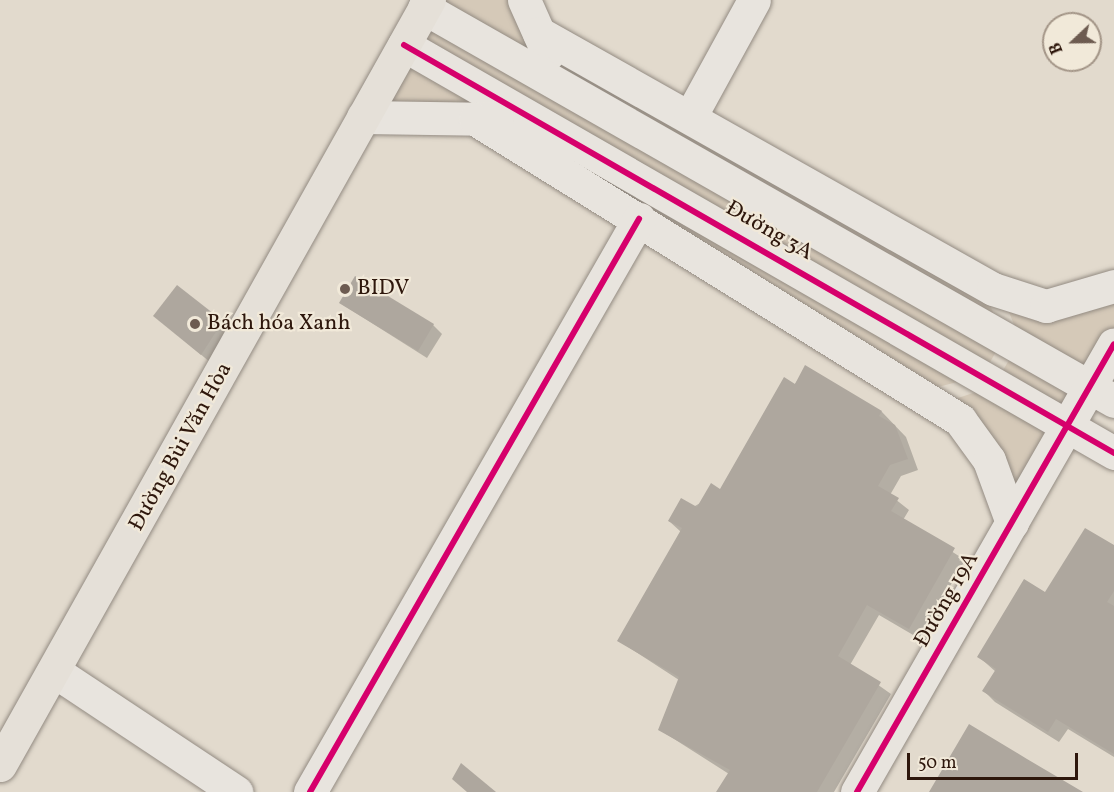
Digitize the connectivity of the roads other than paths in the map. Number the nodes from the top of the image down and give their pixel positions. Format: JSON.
{"nodes":[{"id":1,"x":524,"y":0,"type":"edge"},
{"id":2,"x":754,"y":0,"type":"edge"},
{"id":3,"x":427,"y":4,"type":"edge"},
{"id":4,"x":539,"y":33,"type":"junction"},
{"id":5,"x":404,"y":45,"type":"junction"},
{"id":6,"x":560,"y":83,"type":"junction"},
{"id":7,"x":363,"y":117,"type":"junction"},
{"id":8,"x":690,"y":117,"type":"junction"},
{"id":9,"x":475,"y":119,"type":"junction"},
{"id":10,"x":541,"y":120,"type":"junction"},
{"id":11,"x":639,"y":219,"type":"junction"},
{"id":12,"x":1114,"y":286,"type":"edge"},
{"id":13,"x":993,"y":289,"type":"junction"},
{"id":14,"x":1012,"y":339,"type":"junction"},
{"id":15,"x":1114,"y":344,"type":"edge"},
{"id":16,"x":990,"y":380,"type":"junction"},
{"id":17,"x":1101,"y":393,"type":"edge"},
{"id":18,"x":925,"y":397,"type":"junction"},
{"id":19,"x":1068,"y":426,"type":"junction"},
{"id":20,"x":1114,"y":453,"type":"edge"},
{"id":21,"x":1012,"y":523,"type":"junction"},
{"id":22,"x":54,"y":671,"type":"junction"},
{"id":23,"x":0,"y":765,"type":"edge"},
{"id":24,"x":236,"y":792,"type":"edge"},
{"id":25,"x":310,"y":792,"type":"edge"},
{"id":26,"x":857,"y":792,"type":"edge"}],
"edges":[{"from":1,"to":4,"type":"street"},
{"from":2,"to":8,"type":"street"},
{"from":3,"to":5,"type":"main road","name":"Đường Bùi Văn Hòa"},
{"from":3,"to":6,"type":"street","name":"Đường 3A"},
{"from":4,"to":6,"type":"street"},
{"from":4,"to":8,"type":"street"},
{"from":5,"to":7,"type":"main road","name":"Đường Bùi Văn Hòa"},
{"from":5,"to":10,"type":"street","name":"Đường 3A"},
{"from":6,"to":14,"type":"street","name":"Đường 3A"},
{"from":7,"to":9,"type":"street"},
{"from":7,"to":22,"type":"main road","name":"Đường Bùi Văn Hòa"},
{"from":8,"to":13,"type":"street"},
{"from":9,"to":10,"type":"street"},
{"from":9,"to":11,"type":"street"},
{"from":10,"to":16,"type":"street","name":"Đường 3A"},
{"from":11,"to":18,"type":"street"},
{"from":11,"to":25,"type":"street"},
{"from":12,"to":13,"type":"street"},
{"from":13,"to":14,"type":"street"},
{"from":14,"to":16,"type":"street"},
{"from":14,"to":17,"type":"street","name":"Đường 3A"},
{"from":15,"to":17,"type":"street"},
{"from":16,"to":18,"type":"street"},
{"from":16,"to":19,"type":"street","name":"Đường 3A"},
{"from":17,"to":19,"type":"street","name":"Đường 19A"},
{"from":18,"to":21,"type":"street"},
{"from":19,"to":20,"type":"street","name":"Đường 3A"},
{"from":19,"to":21,"type":"street","name":"Đường 19A"},
{"from":21,"to":26,"type":"street","name":"Đường 19A"},
{"from":22,"to":23,"type":"main road","name":"Đường Bùi Văn Hòa"},
{"from":22,"to":24,"type":"street"}]}
